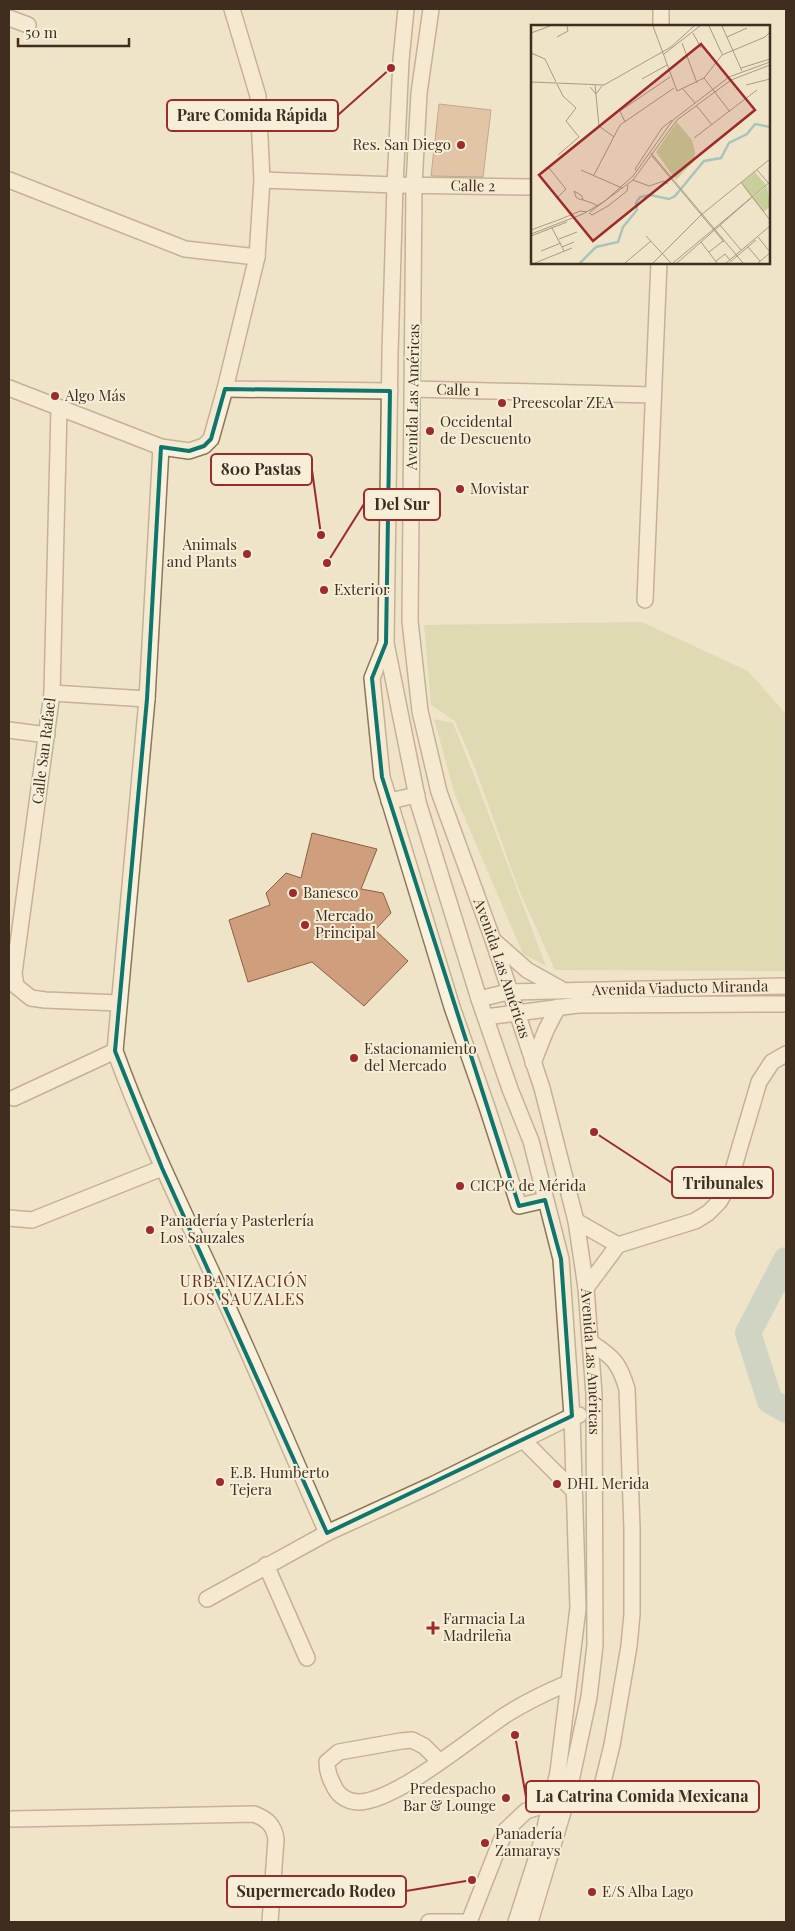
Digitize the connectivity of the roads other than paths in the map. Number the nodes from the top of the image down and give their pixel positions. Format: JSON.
{"nodes":[{"id":1,"x":232,"y":9,"type":"edge"},
{"id":2,"x":406,"y":9,"type":"edge"},
{"id":3,"x":431,"y":9,"type":"edge"},
{"id":4,"x":661,"y":9,"type":"edge"},
{"id":5,"x":9,"y":18,"type":"edge"},
{"id":6,"x":28,"y":25,"type":"dead end"},
{"id":7,"x":661,"y":25,"type":"edge"},
{"id":8,"x":9,"y":180,"type":"edge"},
{"id":9,"x":262,"y":180,"type":"junction"},
{"id":10,"x":395,"y":185,"type":"junction"},
{"id":11,"x":414,"y":185,"type":"junction"},
{"id":12,"x":531,"y":187,"type":"edge"},
{"id":13,"x":257,"y":258,"type":"junction"},
{"id":14,"x":659,"y":264,"type":"edge"},
{"id":15,"x":9,"y":388,"type":"edge"},
{"id":16,"x":225,"y":389,"type":"junction"},
{"id":17,"x":413,"y":389,"type":"junction"},
{"id":18,"x":390,"y":391,"type":"junction"},
{"id":19,"x":653,"y":395,"type":"junction"},
{"id":20,"x":60,"y":408,"type":"junction"},
{"id":21,"x":161,"y":447,"type":"junction"},
{"id":22,"x":645,"y":600,"type":"dead end"},
{"id":23,"x":386,"y":643,"type":"junction"},
{"id":24,"x":52,"y":693,"type":"junction"},
{"id":25,"x":147,"y":699,"type":"junction"},
{"id":26,"x":9,"y":730,"type":"edge"},
{"id":27,"x":47,"y":735,"type":"junction"},
{"id":28,"x":417,"y":795,"type":"junction"},
{"id":29,"x":389,"y":801,"type":"junction"},
{"id":30,"x":493,"y":940,"type":"junction"},
{"id":31,"x":786,"y":986,"type":"edge"},
{"id":32,"x":568,"y":989,"type":"junction"},
{"id":33,"x":508,"y":992,"type":"junction"},
{"id":34,"x":479,"y":999,"type":"junction"},
{"id":35,"x":119,"y":1003,"type":"junction"},
{"id":36,"x":786,"y":1004,"type":"edge"},
{"id":37,"x":558,"y":1007,"type":"junction"},
{"id":38,"x":517,"y":1012,"type":"junction"},
{"id":39,"x":486,"y":1017,"type":"junction"},
{"id":40,"x":115,"y":1051,"type":"junction"},
{"id":41,"x":786,"y":1054,"type":"edge"},
{"id":42,"x":533,"y":1062,"type":"junction"},
{"id":43,"x":14,"y":1098,"type":"dead end"},
{"id":44,"x":514,"y":1098,"type":"junction"},
{"id":45,"x":488,"y":1107,"type":"junction"},
{"id":46,"x":162,"y":1168,"type":"junction"},
{"id":47,"x":545,"y":1200,"type":"junction"},
{"id":48,"x":9,"y":1218,"type":"edge"},
{"id":49,"x":576,"y":1221,"type":"junction"},
{"id":50,"x":618,"y":1245,"type":"junction"},
{"id":51,"x":586,"y":1288,"type":"junction"},
{"id":52,"x":590,"y":1342,"type":"junction"},
{"id":53,"x":593,"y":1414,"type":"junction"},
{"id":54,"x":572,"y":1416,"type":"junction"},
{"id":55,"x":523,"y":1440,"type":"junction"},
{"id":56,"x":574,"y":1490,"type":"junction"},
{"id":57,"x":327,"y":1533,"type":"junction"},
{"id":58,"x":266,"y":1565,"type":"junction"},
{"id":59,"x":207,"y":1599,"type":"dead end"},
{"id":60,"x":307,"y":1658,"type":"dead end"},
{"id":61,"x":568,"y":1683,"type":"junction"},
{"id":62,"x":439,"y":1761,"type":"junction"},
{"id":63,"x":568,"y":1794,"type":"junction"},
{"id":64,"x":550,"y":1807,"type":"junction"},
{"id":65,"x":12,"y":1819,"type":"dead end"},
{"id":66,"x":270,"y":1922,"type":"edge"},
{"id":67,"x":429,"y":1922,"type":"edge"},
{"id":68,"x":462,"y":1922,"type":"edge"},
{"id":69,"x":469,"y":1922,"type":"edge"},
{"id":70,"x":516,"y":1922,"type":"edge"},
{"id":71,"x":530,"y":1922,"type":"edge"}],
"edges":[{"from":1,"to":9,"type":"street"},
{"from":2,"to":10,"type":"street","name":"Avenida Las Américas"},
{"from":3,"to":11,"type":"street","name":"Avenida Las Américas"},
{"from":4,"to":7,"type":"street"},
{"from":5,"to":6,"type":"street"},
{"from":8,"to":13,"type":"street"},
{"from":9,"to":10,"type":"street","name":"Calle 2"},
{"from":9,"to":13,"type":"street"},
{"from":10,"to":11,"type":"street","name":"Calle 2"},
{"from":10,"to":18,"type":"street","name":"Avenida Las Américas"},
{"from":11,"to":12,"type":"street","name":"Calle 2"},
{"from":11,"to":17,"type":"street","name":"Avenida Las Américas"},
{"from":13,"to":16,"type":"street"},
{"from":14,"to":19,"type":"street"},
{"from":15,"to":20,"type":"street"},
{"from":16,"to":18,"type":"street"},
{"from":16,"to":21,"type":"street"},
{"from":17,"to":19,"type":"street","name":"Calle 1"},
{"from":17,"to":30,"type":"street","name":"Avenida Las Américas"},
{"from":18,"to":23,"type":"street","name":"Avenida Las Américas"},
{"from":19,"to":22,"type":"street"},
{"from":20,"to":21,"type":"street"},
{"from":20,"to":24,"type":"street","name":"Calle San Rafael"},
{"from":21,"to":25,"type":"street"},
{"from":23,"to":28,"type":"street","name":"Avenida Las Américas"},
{"from":23,"to":29,"type":"street"},
{"from":24,"to":25,"type":"street"},
{"from":24,"to":27,"type":"street","name":"Calle San Rafael"},
{"from":25,"to":35,"type":"street"},
{"from":26,"to":27,"type":"street"},
{"from":27,"to":35,"type":"street","name":"Calle San Rafael"},
{"from":28,"to":29,"type":"street"},
{"from":28,"to":34,"type":"street","name":"Avenida Las Américas"},
{"from":29,"to":45,"type":"street"},
{"from":30,"to":32,"type":"street"},
{"from":30,"to":33,"type":"street","name":"Avenida Las Américas"},
{"from":31,"to":32,"type":"street","name":"Avenida Viaducto Miranda"},
{"from":32,"to":33,"type":"street","name":"Avenida Viaducto Miranda"},
{"from":33,"to":34,"type":"street","name":"Avenida Viaducto Miranda"},
{"from":33,"to":38,"type":"street","name":"Avenida Las Américas"},
{"from":34,"to":39,"type":"street","name":"Avenida Las Américas"},
{"from":35,"to":40,"type":"street"},
{"from":36,"to":37,"type":"street","name":"Avenida Viaducto Miranda"},
{"from":37,"to":38,"type":"street","name":"Avenida Viaducto Miranda"},
{"from":37,"to":42,"type":"street"},
{"from":38,"to":39,"type":"street","name":"Avenida Viaducto Miranda"},
{"from":38,"to":42,"type":"street","name":"Avenida Las Américas"},
{"from":39,"to":44,"type":"street","name":"Avenida Las Américas"},
{"from":40,"to":43,"type":"street"},
{"from":40,"to":46,"type":"street"},
{"from":41,"to":50,"type":"street"},
{"from":42,"to":49,"type":"street","name":"Avenida Las Américas"},
{"from":44,"to":45,"type":"street"},
{"from":44,"to":47,"type":"street","name":"Avenida Las Américas"},
{"from":45,"to":47,"type":"street"},
{"from":46,"to":48,"type":"street"},
{"from":46,"to":57,"type":"street"},
{"from":47,"to":54,"type":"street","name":"Avenida Las Américas"},
{"from":49,"to":50,"type":"street"},
{"from":49,"to":51,"type":"street","name":"Avenida Las Américas"},
{"from":50,"to":51,"type":"street"},
{"from":51,"to":52,"type":"street","name":"Avenida Las Américas"},
{"from":52,"to":53,"type":"street","name":"Avenida Las Américas"},
{"from":52,"to":63,"type":"street"},
{"from":53,"to":54,"type":"street"},
{"from":53,"to":63,"type":"street","name":"Avenida Las Américas"},
{"from":54,"to":55,"type":"street"},
{"from":54,"to":56,"type":"street","name":"Avenida Las Américas"},
{"from":55,"to":56,"type":"street"},
{"from":55,"to":57,"type":"street"},
{"from":56,"to":61,"type":"street","name":"Avenida Las Américas"},
{"from":57,"to":58,"type":"street"},
{"from":58,"to":59,"type":"street"},
{"from":58,"to":60,"type":"street"},
{"from":61,"to":62,"type":"street"},
{"from":61,"to":64,"type":"street","name":"Avenida Las Américas"},
{"from":62,"to":62,"type":"street"},
{"from":63,"to":71,"type":"street","name":"Avenida Las Américas"},
{"from":64,"to":69,"type":"street"},
{"from":64,"to":70,"type":"street","name":"Avenida Las Américas"},
{"from":65,"to":66,"type":"street"},
{"from":67,"to":68,"type":"street"}]}
